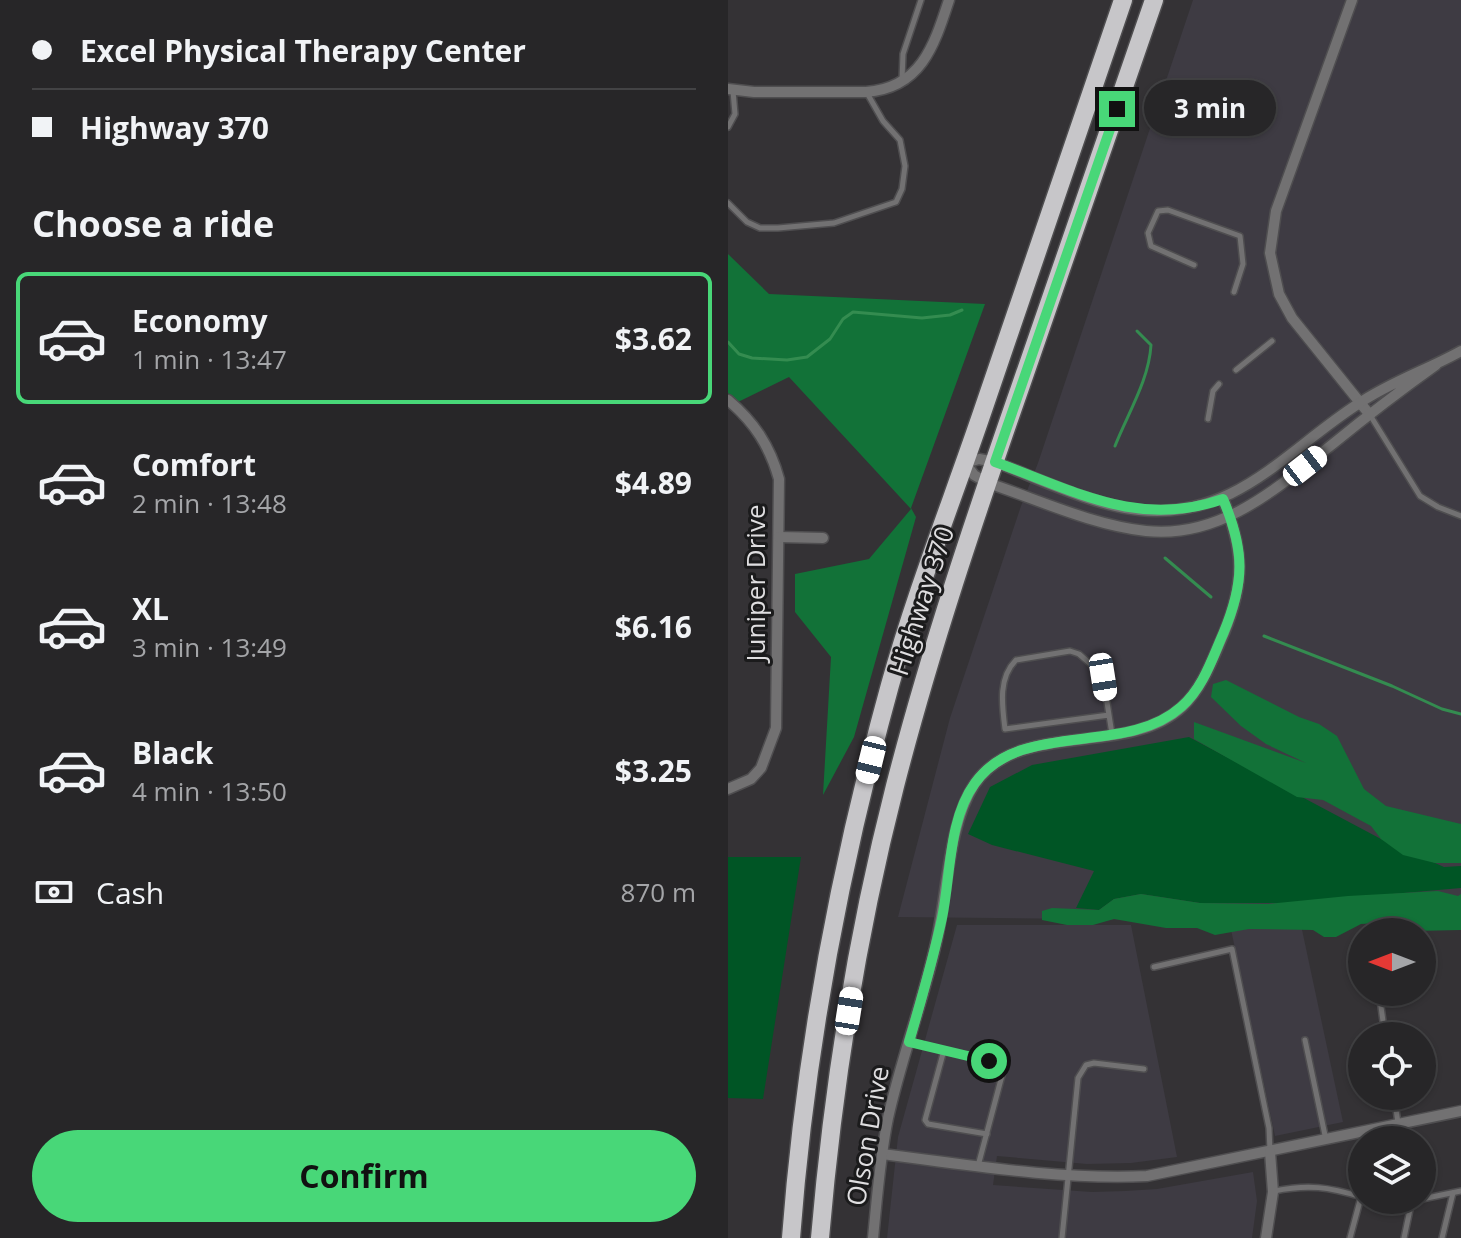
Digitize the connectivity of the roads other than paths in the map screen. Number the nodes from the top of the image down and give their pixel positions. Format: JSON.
{"nodes":[{"id":1,"x":921,"y":0,"type":"edge"},
{"id":2,"x":949,"y":0,"type":"edge"},
{"id":3,"x":1123,"y":0,"type":"edge"},
{"id":4,"x":1154,"y":0,"type":"edge"},
{"id":5,"x":1352,"y":0,"type":"edge"},
{"id":6,"x":902,"y":84,"type":"junction"},
{"id":7,"x":731,"y":90,"type":"edge"},
{"id":8,"x":866,"y":92,"type":"junction"},
{"id":9,"x":728,"y":127,"type":"edge"},
{"id":10,"x":728,"y":203,"type":"edge"},
{"id":11,"x":1194,"y":265,"type":"dead end"},
{"id":12,"x":1234,"y":292,"type":"dead end"},
{"id":13,"x":1272,"y":341,"type":"dead end"},
{"id":14,"x":1461,"y":351,"type":"edge"},
{"id":15,"x":1436,"y":365,"type":"junction"},
{"id":16,"x":1236,"y":370,"type":"dead end"},
{"id":17,"x":1219,"y":384,"type":"dead end"},
{"id":18,"x":1360,"y":402,"type":"junction"},
{"id":19,"x":732,"y":404,"type":"edge"},
{"id":20,"x":1370,"y":415,"type":"junction"},
{"id":21,"x":1208,"y":419,"type":"dead end"},
{"id":22,"x":995,"y":462,"type":"junction"},
{"id":23,"x":965,"y":463,"type":"junction"},
{"id":24,"x":988,"y":483,"type":"junction"},
{"id":25,"x":1223,"y":499,"type":"junction"},
{"id":26,"x":1461,"y":516,"type":"edge"},
{"id":27,"x":1230,"y":517,"type":"junction"},
{"id":28,"x":779,"y":537,"type":"junction"},
{"id":29,"x":823,"y":538,"type":"dead end"},
{"id":30,"x":1109,"y":715,"type":"junction"},
{"id":31,"x":1112,"y":735,"type":"junction"},
{"id":32,"x":728,"y":789,"type":"edge"},
{"id":33,"x":1154,"y":967,"type":"dead end"},
{"id":34,"x":1305,"y":1040,"type":"dead end"},
{"id":35,"x":909,"y":1042,"type":"junction"},
{"id":36,"x":944,"y":1050,"type":"junction"},
{"id":37,"x":1144,"y":1069,"type":"dead end"},
{"id":38,"x":1396,"y":1110,"type":"edge"},
{"id":39,"x":1461,"y":1111,"type":"edge"},
{"id":40,"x":1398,"y":1124,"type":"junction"},
{"id":41,"x":987,"y":1134,"type":"junction"},
{"id":42,"x":1326,"y":1140,"type":"junction"},
{"id":43,"x":1270,"y":1152,"type":"junction"},
{"id":44,"x":882,"y":1154,"type":"junction"},
{"id":45,"x":978,"y":1167,"type":"junction"},
{"id":46,"x":1068,"y":1175,"type":"junction"},
{"id":47,"x":1461,"y":1191,"type":"edge"},
{"id":48,"x":1273,"y":1192,"type":"junction"},
{"id":49,"x":1348,"y":1193,"type":"edge"},
{"id":50,"x":1453,"y":1193,"type":"junction"},
{"id":51,"x":1436,"y":1196,"type":"edge"},
{"id":52,"x":1357,"y":1214,"type":"edge"},
{"id":53,"x":1409,"y":1214,"type":"edge"},
{"id":54,"x":791,"y":1238,"type":"edge"},
{"id":55,"x":820,"y":1238,"type":"edge"},
{"id":56,"x":873,"y":1238,"type":"edge"},
{"id":57,"x":1062,"y":1238,"type":"edge"},
{"id":58,"x":1266,"y":1238,"type":"edge"},
{"id":59,"x":1350,"y":1238,"type":"edge"},
{"id":60,"x":1404,"y":1238,"type":"edge"},
{"id":61,"x":1442,"y":1238,"type":"edge"}],
"edges":[{"from":1,"to":6,"type":"lane"},
{"from":2,"to":6,"type":"street"},
{"from":3,"to":23,"type":"highway","name":"Highway 370"},
{"from":4,"to":22,"type":"highway","name":"Highway 370"},
{"from":5,"to":18,"type":"street"},
{"from":6,"to":8,"type":"street"},
{"from":7,"to":8,"type":"street"},
{"from":7,"to":9,"type":"lane"},
{"from":8,"to":10,"type":"lane"},
{"from":11,"to":12,"type":"lane"},
{"from":13,"to":16,"type":"lane"},
{"from":14,"to":15,"type":"street"},
{"from":15,"to":18,"type":"street"},
{"from":15,"to":20,"type":"street"},
{"from":17,"to":21,"type":"lane"},
{"from":18,"to":20,"type":"street"},
{"from":18,"to":25,"type":"street"},
{"from":19,"to":28,"type":"street","name":"Juniper Drive"},
{"from":20,"to":26,"type":"lane"},
{"from":20,"to":27,"type":"street"},
{"from":22,"to":23,"type":"street"},
{"from":22,"to":24,"type":"highway","name":"Highway 370"},
{"from":22,"to":25,"type":"street"},
{"from":23,"to":24,"type":"street"},
{"from":23,"to":54,"type":"highway","name":"Highway 370"},
{"from":24,"to":27,"type":"street"},
{"from":24,"to":55,"type":"highway","name":"Highway 370"},
{"from":25,"to":27,"type":"street","name":"Olson Drive"},
{"from":27,"to":31,"type":"street","name":"Olson Drive"},
{"from":28,"to":29,"type":"street"},
{"from":28,"to":32,"type":"street","name":"Juniper Drive"},
{"from":30,"to":30,"type":"lane"},
{"from":30,"to":31,"type":"lane"},
{"from":31,"to":35,"type":"street","name":"Olson Drive"},
{"from":33,"to":43,"type":"lane"},
{"from":34,"to":42,"type":"lane"},
{"from":35,"to":36,"type":"lane"},
{"from":35,"to":44,"type":"street","name":"Olson Drive"},
{"from":36,"to":41,"type":"lane"},
{"from":36,"to":41,"type":"lane"},
{"from":37,"to":46,"type":"lane"},
{"from":38,"to":40,"type":"lane"},
{"from":39,"to":40,"type":"street"},
{"from":40,"to":42,"type":"street"},
{"from":41,"to":45,"type":"lane"},
{"from":42,"to":43,"type":"street"},
{"from":43,"to":46,"type":"street"},
{"from":43,"to":48,"type":"street"},
{"from":44,"to":45,"type":"street"},
{"from":44,"to":56,"type":"street","name":"Olson Drive"},
{"from":45,"to":46,"type":"street"},
{"from":46,"to":57,"type":"lane"},
{"from":47,"to":50,"type":"lane"},
{"from":48,"to":49,"type":"lane"},
{"from":48,"to":58,"type":"street"},
{"from":50,"to":51,"type":"lane"},
{"from":50,"to":61,"type":"lane"},
{"from":52,"to":59,"type":"lane"},
{"from":53,"to":60,"type":"lane"}]}
